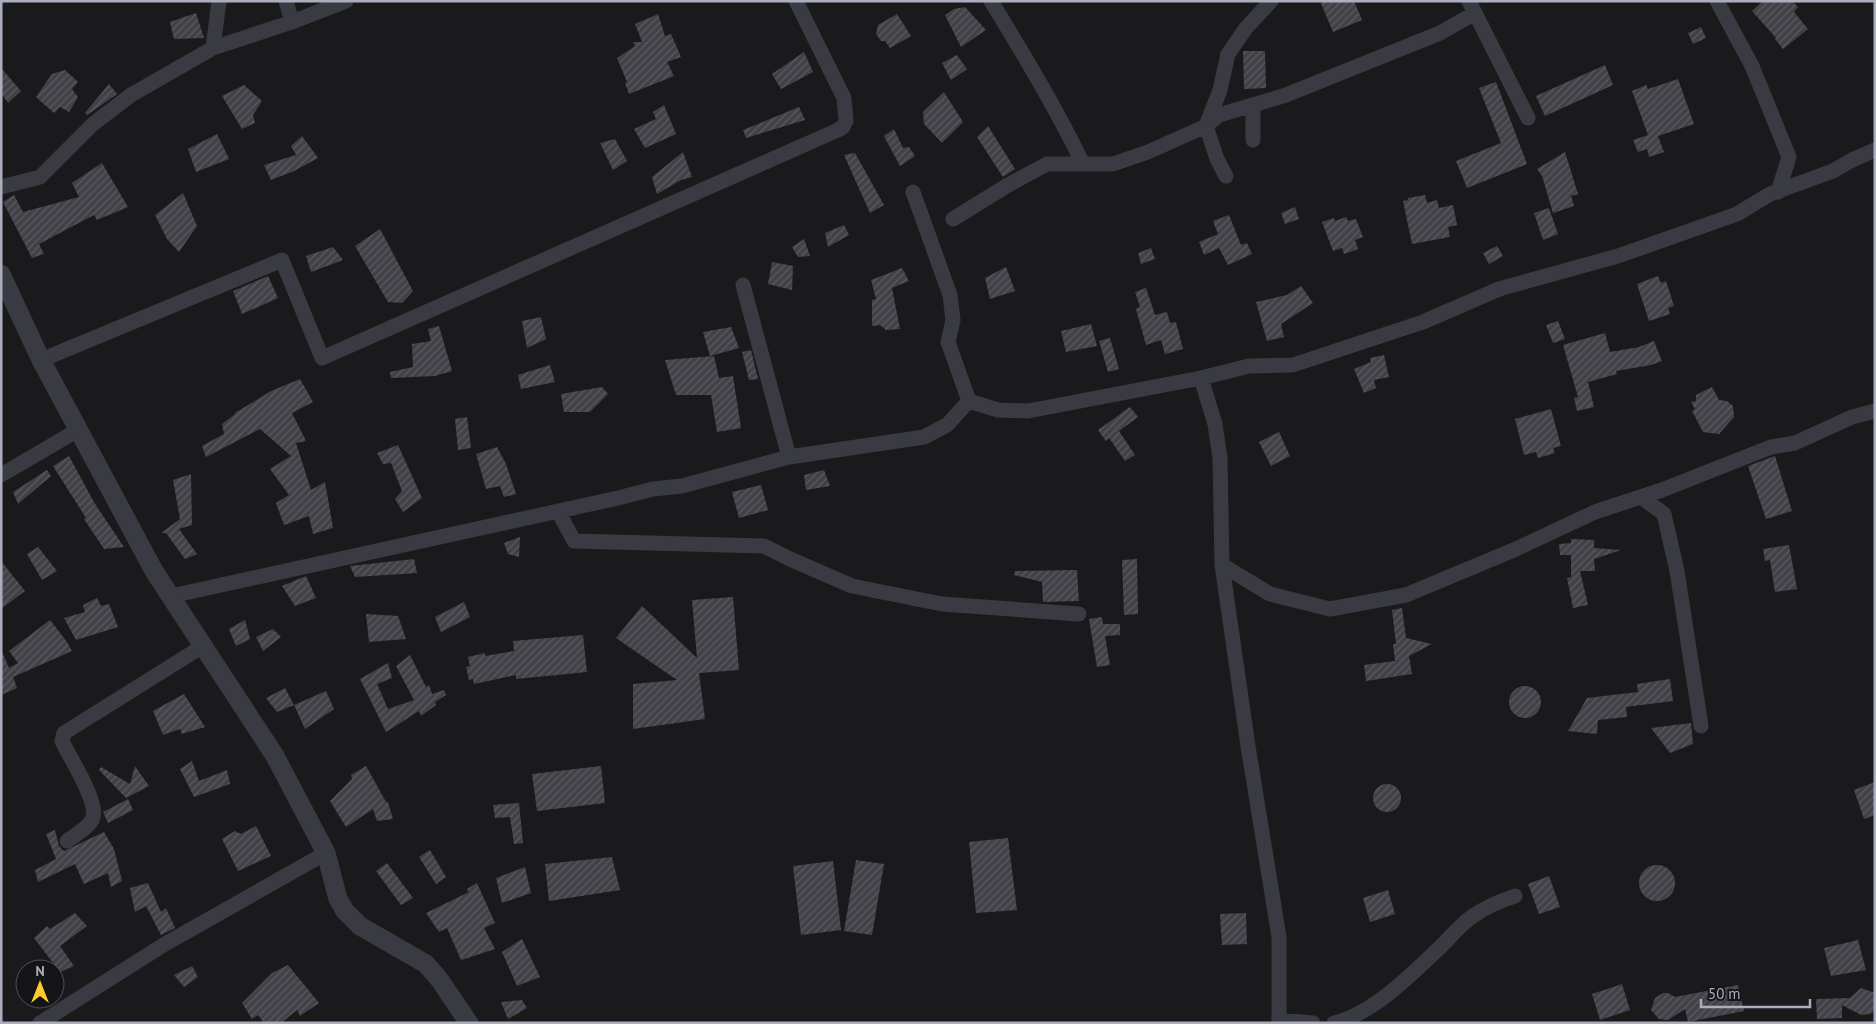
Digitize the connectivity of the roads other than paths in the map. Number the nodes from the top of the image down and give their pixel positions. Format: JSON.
{"nodes":[{"id":1,"x":219,"y":1,"type":"edge"},
{"id":2,"x":286,"y":1,"type":"edge"},
{"id":3,"x":346,"y":1,"type":"edge"},
{"id":4,"x":796,"y":1,"type":"edge"},
{"id":5,"x":990,"y":1,"type":"edge"},
{"id":6,"x":1272,"y":1,"type":"edge"},
{"id":7,"x":1717,"y":1,"type":"edge"},
{"id":8,"x":1472,"y":7,"type":"edge"},
{"id":9,"x":292,"y":22,"type":"junction"},
{"id":10,"x":213,"y":48,"type":"junction"},
{"id":11,"x":1253,"y":105,"type":"junction"},
{"id":12,"x":1528,"y":118,"type":"dead end"},
{"id":13,"x":1206,"y":126,"type":"junction"},
{"id":14,"x":1253,"y":140,"type":"dead end"},
{"id":15,"x":1875,"y":150,"type":"edge"},
{"id":16,"x":1083,"y":164,"type":"junction"},
{"id":17,"x":1226,"y":176,"type":"dead end"},
{"id":18,"x":1,"y":187,"type":"edge"},
{"id":19,"x":913,"y":192,"type":"dead end"},
{"id":20,"x":1778,"y":192,"type":"junction"},
{"id":21,"x":953,"y":220,"type":"dead end"},
{"id":22,"x":1,"y":274,"type":"edge"},
{"id":23,"x":744,"y":285,"type":"dead end"},
{"id":24,"x":41,"y":360,"type":"junction"},
{"id":25,"x":1201,"y":378,"type":"junction"},
{"id":26,"x":969,"y":401,"type":"junction"},
{"id":27,"x":1875,"y":411,"type":"edge"},
{"id":28,"x":78,"y":430,"type":"junction"},
{"id":29,"x":789,"y":457,"type":"junction"},
{"id":30,"x":1,"y":475,"type":"edge"},
{"id":31,"x":1641,"y":497,"type":"junction"},
{"id":32,"x":558,"y":511,"type":"junction"},
{"id":33,"x":1222,"y":565,"type":"junction"},
{"id":34,"x":171,"y":596,"type":"junction"},
{"id":35,"x":1079,"y":614,"type":"dead end"},
{"id":36,"x":203,"y":646,"type":"junction"},
{"id":37,"x":1701,"y":726,"type":"dead end"},
{"id":38,"x":67,"y":840,"type":"dead end"},
{"id":39,"x":326,"y":853,"type":"junction"},
{"id":40,"x":1515,"y":896,"type":"dead end"},
{"id":41,"x":1279,"y":1021,"type":"edge"},
{"id":42,"x":40,"y":1023,"type":"edge"},
{"id":43,"x":469,"y":1023,"type":"edge"},
{"id":44,"x":1313,"y":1023,"type":"edge"},
{"id":45,"x":1334,"y":1023,"type":"edge"}],
"edges":[{"from":1,"to":10,"type":"street"},
{"from":2,"to":9,"type":"street"},
{"from":3,"to":9,"type":"street"},
{"from":4,"to":24,"type":"street"},
{"from":5,"to":16,"type":"street"},
{"from":6,"to":13,"type":"street"},
{"from":7,"to":20,"type":"street"},
{"from":8,"to":11,"type":"street"},
{"from":8,"to":12,"type":"street"},
{"from":9,"to":10,"type":"street"},
{"from":10,"to":18,"type":"street"},
{"from":11,"to":13,"type":"street"},
{"from":11,"to":14,"type":"street"},
{"from":13,"to":16,"type":"street"},
{"from":13,"to":17,"type":"street"},
{"from":15,"to":20,"type":"street"},
{"from":16,"to":21,"type":"street"},
{"from":19,"to":26,"type":"street"},
{"from":20,"to":25,"type":"street"},
{"from":22,"to":24,"type":"street"},
{"from":23,"to":29,"type":"street"},
{"from":24,"to":28,"type":"street"},
{"from":25,"to":26,"type":"street"},
{"from":25,"to":33,"type":"street"},
{"from":26,"to":29,"type":"street"},
{"from":27,"to":31,"type":"street"},
{"from":28,"to":30,"type":"street"},
{"from":28,"to":34,"type":"street"},
{"from":29,"to":32,"type":"street"},
{"from":31,"to":33,"type":"street"},
{"from":31,"to":37,"type":"street"},
{"from":32,"to":34,"type":"street"},
{"from":32,"to":35,"type":"street"},
{"from":33,"to":41,"type":"street"},
{"from":34,"to":36,"type":"street"},
{"from":36,"to":38,"type":"street"},
{"from":36,"to":39,"type":"street"},
{"from":39,"to":42,"type":"street"},
{"from":39,"to":43,"type":"street"},
{"from":40,"to":45,"type":"street"},
{"from":41,"to":44,"type":"street"}]}
